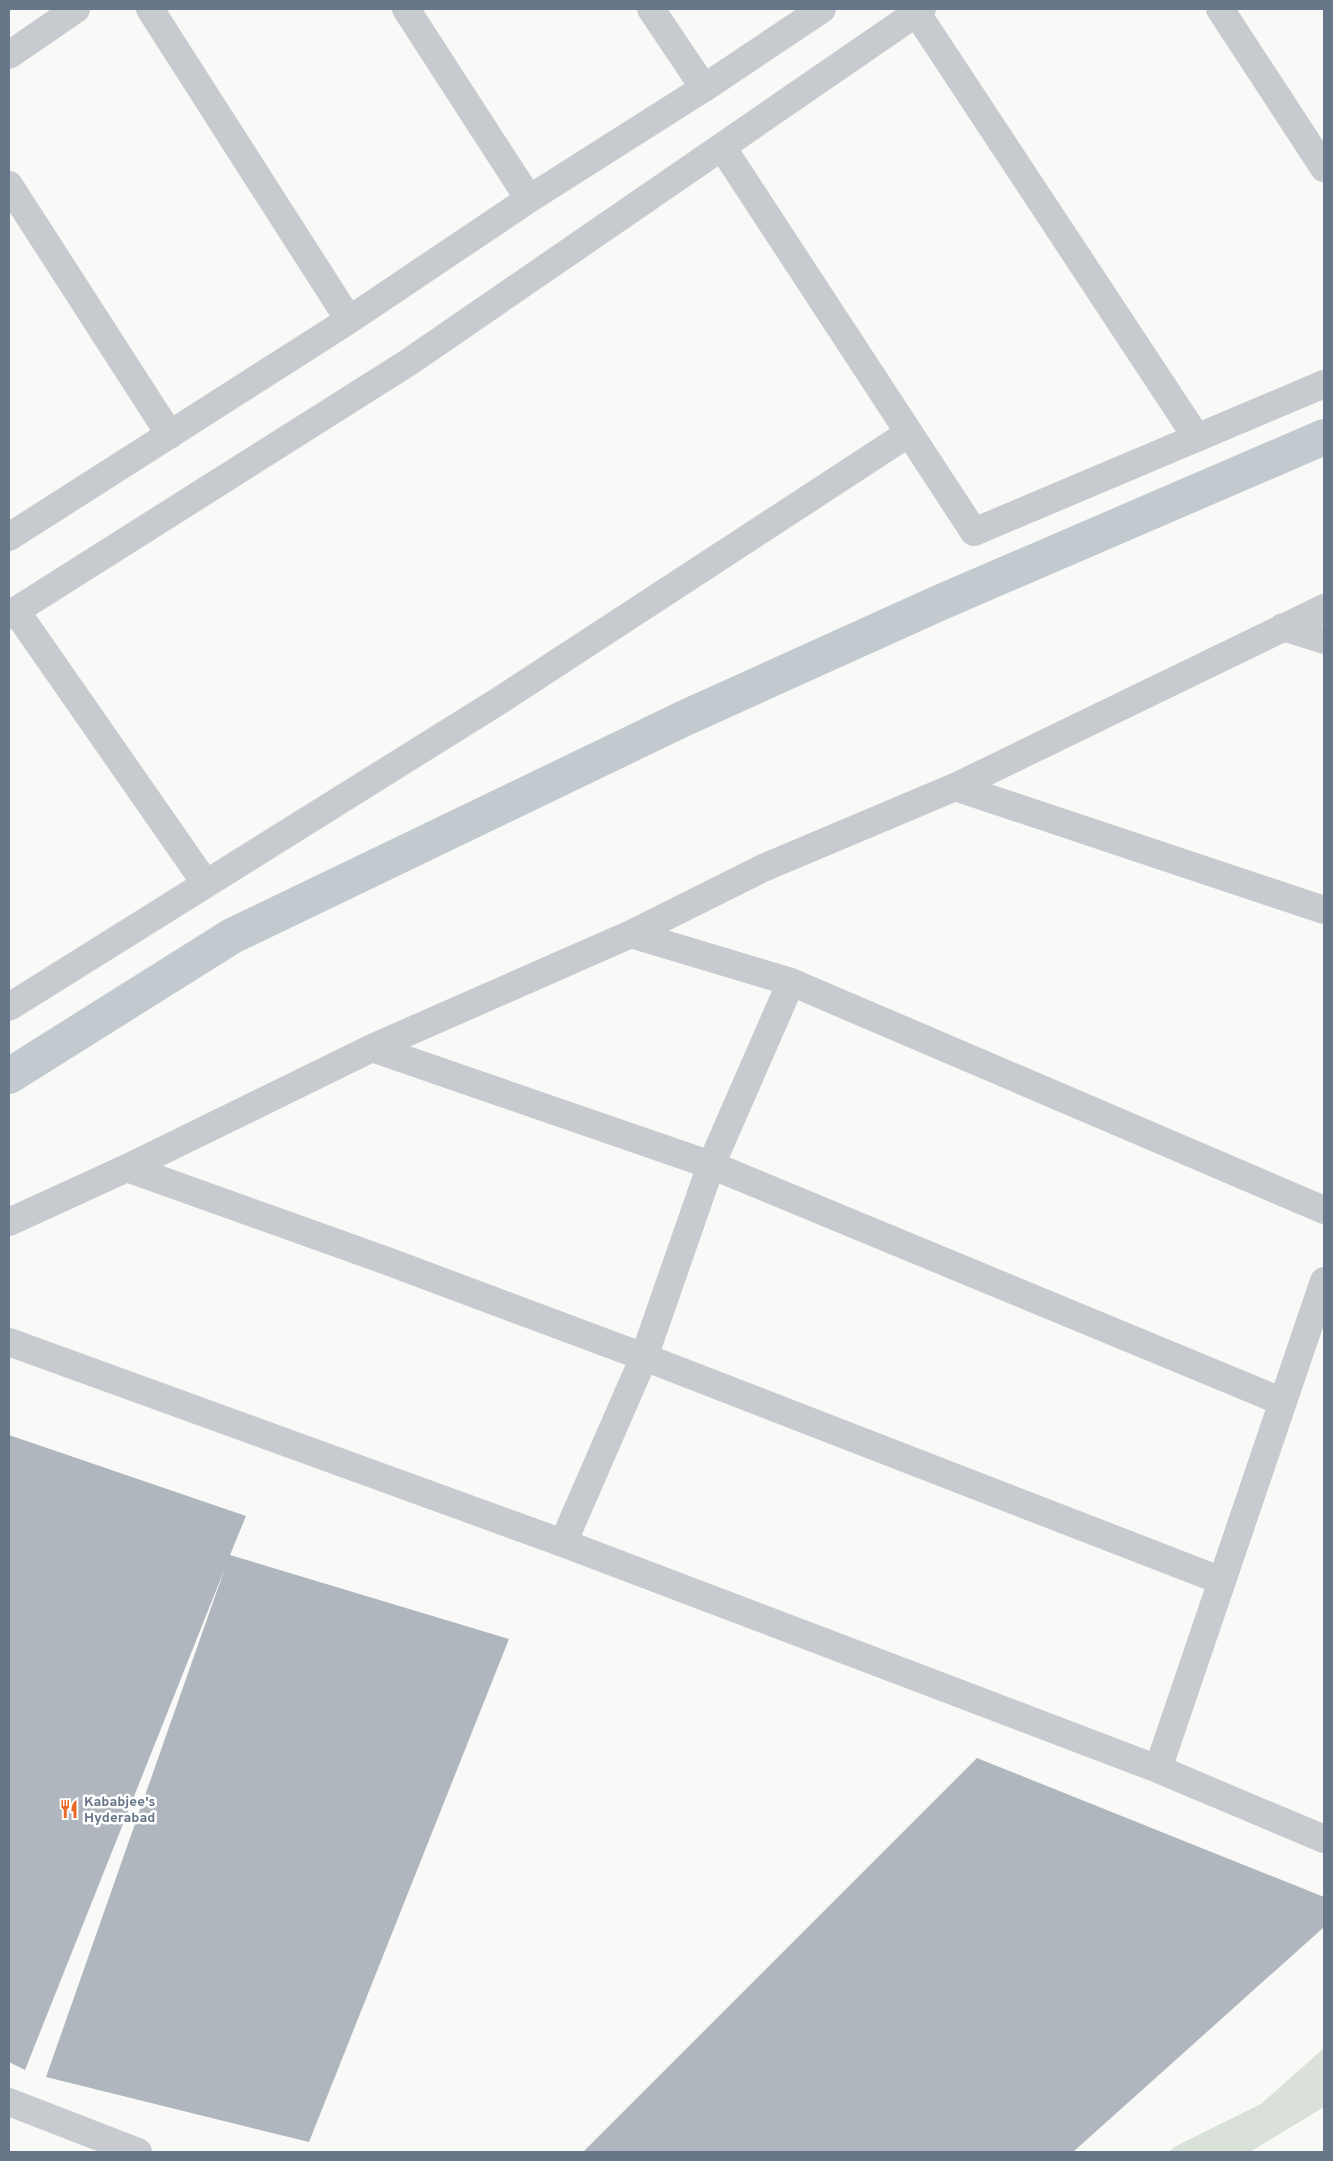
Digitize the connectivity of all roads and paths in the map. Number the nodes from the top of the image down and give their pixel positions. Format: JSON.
{"nodes":[{"id":1,"x":76,"y":9,"type":"edge"},
{"id":2,"x":150,"y":9,"type":"edge"},
{"id":3,"x":406,"y":9,"type":"edge"},
{"id":4,"x":651,"y":9,"type":"edge"},
{"id":5,"x":822,"y":9,"type":"edge"},
{"id":6,"x":1220,"y":9,"type":"edge"},
{"id":7,"x":919,"y":10,"type":"edge"},
{"id":8,"x":9,"y":55,"type":"edge"},
{"id":9,"x":704,"y":88,"type":"junction"},
{"id":10,"x":722,"y":147,"type":"junction"},
{"id":11,"x":1324,"y":168,"type":"edge"},
{"id":12,"x":9,"y":185,"type":"edge"},
{"id":13,"x":529,"y":198,"type":"junction"},
{"id":14,"x":349,"y":320,"type":"junction"},
{"id":15,"x":1324,"y":384,"type":"edge"},
{"id":16,"x":909,"y":433,"type":"junction"},
{"id":17,"x":170,"y":435,"type":"junction"},
{"id":18,"x":1196,"y":438,"type":"junction"},
{"id":19,"x":9,"y":537,"type":"edge"},
{"id":20,"x":1324,"y":608,"type":"edge"},
{"id":21,"x":12,"y":613,"type":"edge"},
{"id":22,"x":1283,"y":627,"type":"junction"},
{"id":23,"x":1324,"y":640,"type":"edge"},
{"id":24,"x":955,"y":787,"type":"junction"},
{"id":25,"x":206,"y":884,"type":"junction"},
{"id":26,"x":1324,"y":910,"type":"edge"},
{"id":27,"x":631,"y":934,"type":"junction"},
{"id":28,"x":791,"y":982,"type":"junction"},
{"id":29,"x":9,"y":1007,"type":"edge"},
{"id":30,"x":372,"y":1048,"type":"junction"},
{"id":31,"x":712,"y":1165,"type":"junction"},
{"id":32,"x":127,"y":1168,"type":"junction"},
{"id":33,"x":1324,"y":1210,"type":"edge"},
{"id":34,"x":9,"y":1222,"type":"edge"},
{"id":35,"x":1324,"y":1282,"type":"edge"},
{"id":36,"x":9,"y":1342,"type":"edge"},
{"id":37,"x":644,"y":1357,"type":"junction"},
{"id":38,"x":1283,"y":1402,"type":"junction"},
{"id":39,"x":563,"y":1542,"type":"junction"},
{"id":40,"x":1222,"y":1581,"type":"junction"},
{"id":41,"x":1158,"y":1770,"type":"junction"},
{"id":42,"x":1324,"y":1839,"type":"edge"},
{"id":43,"x":9,"y":2102,"type":"edge"},
{"id":44,"x":138,"y":2152,"type":"edge"}],
"edges":[{"from":1,"to":8,"type":"street"},
{"from":2,"to":14,"type":"street"},
{"from":3,"to":13,"type":"street"},
{"from":4,"to":9,"type":"street"},
{"from":5,"to":9,"type":"street"},
{"from":6,"to":11,"type":"street"},
{"from":7,"to":10,"type":"street"},
{"from":7,"to":18,"type":"street"},
{"from":9,"to":13,"type":"street"},
{"from":10,"to":16,"type":"street"},
{"from":10,"to":21,"type":"street"},
{"from":12,"to":17,"type":"street"},
{"from":13,"to":14,"type":"street"},
{"from":14,"to":17,"type":"street"},
{"from":15,"to":18,"type":"street"},
{"from":16,"to":18,"type":"street"},
{"from":16,"to":25,"type":"street"},
{"from":17,"to":19,"type":"street"},
{"from":20,"to":22,"type":"street"},
{"from":21,"to":25,"type":"street"},
{"from":22,"to":23,"type":"street"},
{"from":22,"to":24,"type":"street"},
{"from":24,"to":26,"type":"street"},
{"from":24,"to":27,"type":"street"},
{"from":25,"to":29,"type":"street"},
{"from":27,"to":28,"type":"street"},
{"from":27,"to":30,"type":"street"},
{"from":28,"to":31,"type":"street"},
{"from":28,"to":33,"type":"street"},
{"from":30,"to":31,"type":"street"},
{"from":30,"to":32,"type":"street"},
{"from":31,"to":37,"type":"street"},
{"from":31,"to":38,"type":"street"},
{"from":32,"to":34,"type":"street"},
{"from":32,"to":37,"type":"street"},
{"from":35,"to":38,"type":"street"},
{"from":36,"to":39,"type":"street"},
{"from":37,"to":39,"type":"street"},
{"from":37,"to":40,"type":"street"},
{"from":38,"to":40,"type":"street"},
{"from":39,"to":41,"type":"street"},
{"from":40,"to":41,"type":"street"},
{"from":41,"to":42,"type":"street"},
{"from":43,"to":44,"type":"street"}]}
